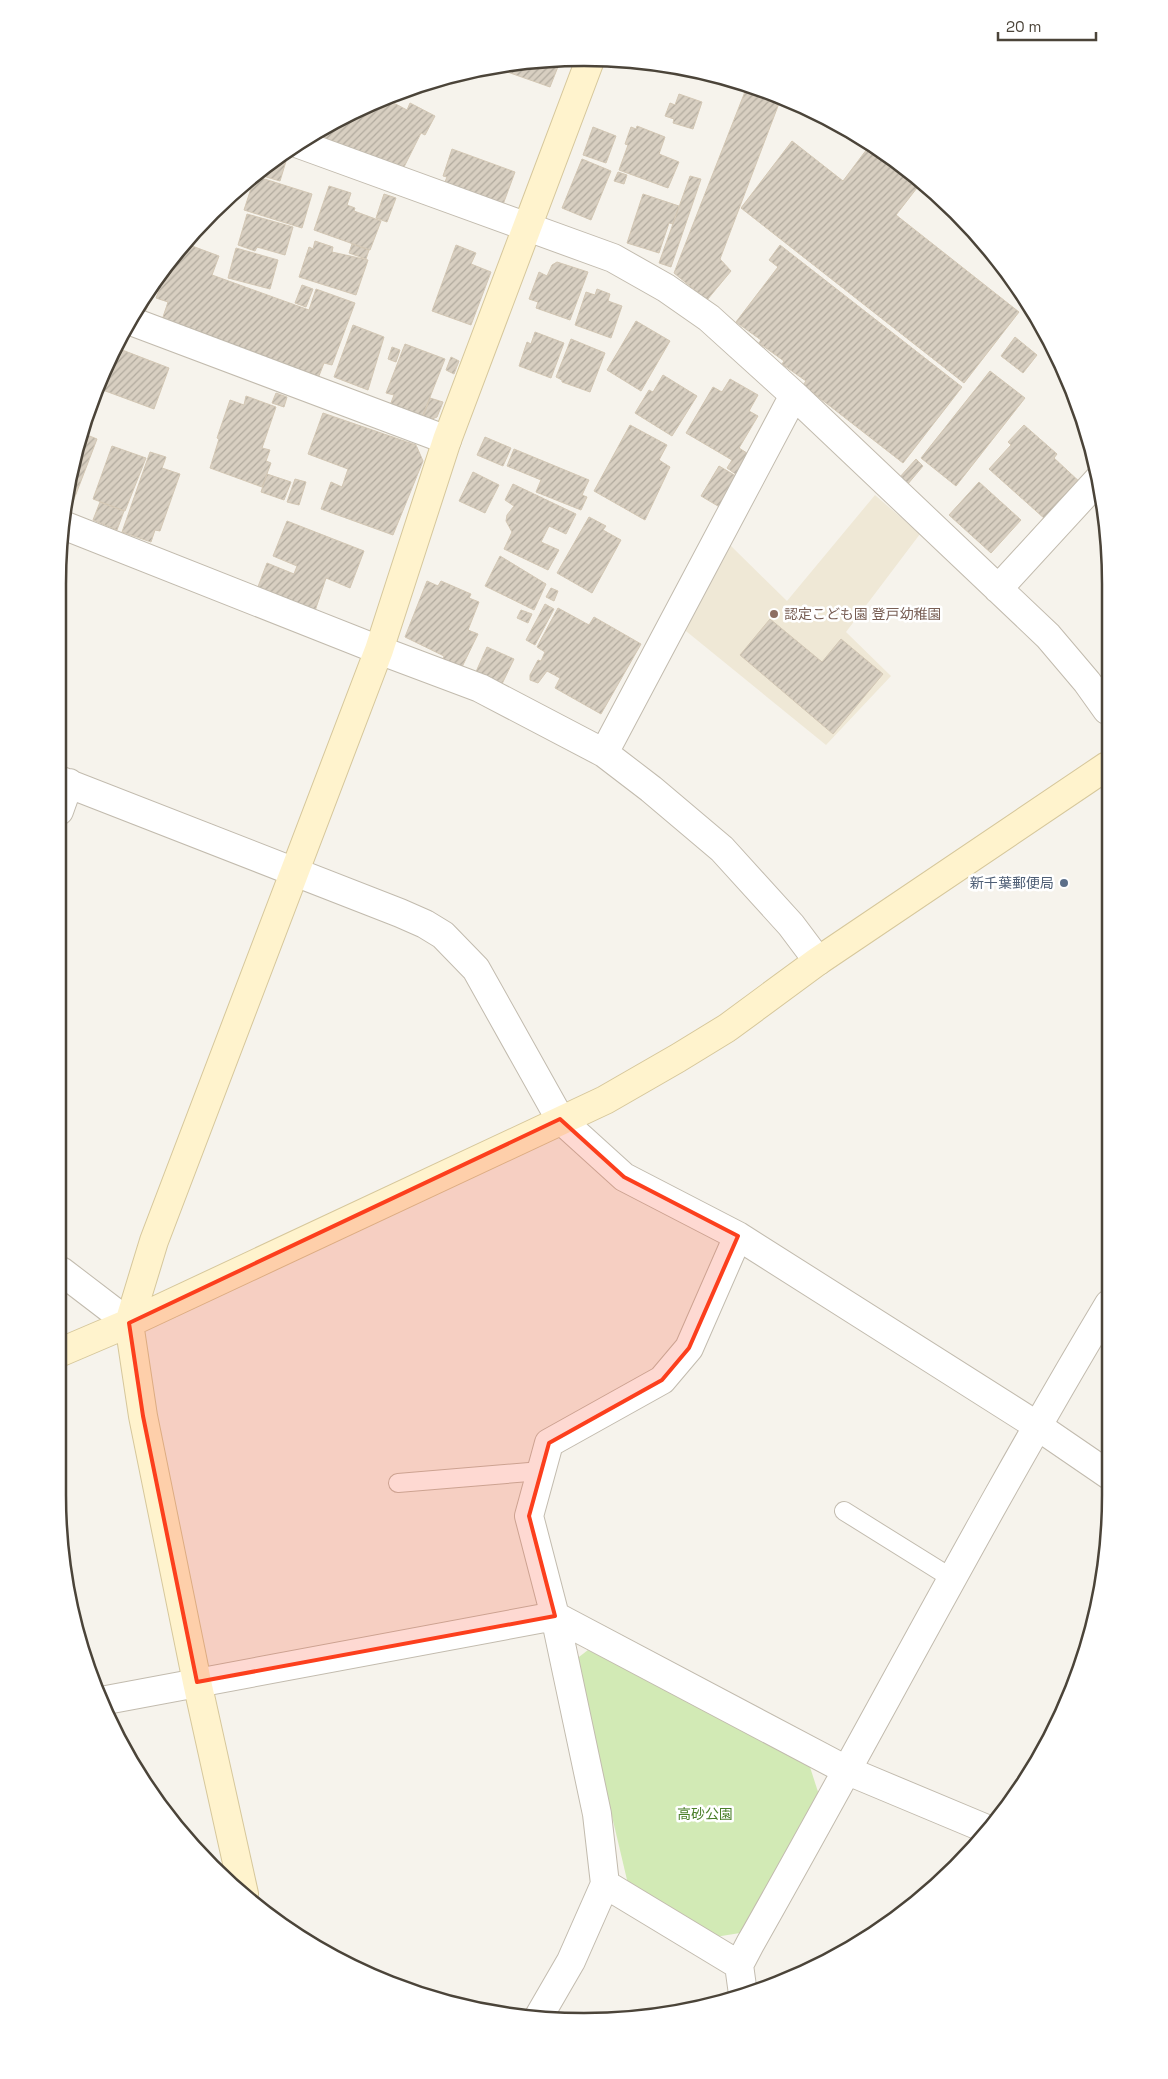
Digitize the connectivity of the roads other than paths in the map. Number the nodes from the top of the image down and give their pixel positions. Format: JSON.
{"nodes":[{"id":1,"x":588,"y":66,"type":"edge"},
{"id":2,"x":307,"y":147,"type":"edge"},
{"id":3,"x":525,"y":228,"type":"junction"},
{"id":4,"x":137,"y":323,"type":"edge"},
{"id":5,"x":794,"y":395,"type":"junction"},
{"id":6,"x":447,"y":440,"type":"junction"},
{"id":7,"x":1092,"y":486,"type":"edge"},
{"id":8,"x":70,"y":528,"type":"edge"},
{"id":9,"x":998,"y":589,"type":"junction"},
{"id":10,"x":379,"y":650,"type":"junction"},
{"id":11,"x":1102,"y":703,"type":"edge"},
{"id":12,"x":604,"y":753,"type":"junction"},
{"id":13,"x":1102,"y":769,"type":"edge"},
{"id":14,"x":66,"y":782,"type":"edge"},
{"id":15,"x":294,"y":873,"type":"junction"},
{"id":16,"x":818,"y":961,"type":"junction"},
{"id":17,"x":560,"y":1119,"type":"junction"},
{"id":18,"x":738,"y":1236,"type":"junction"},
{"id":19,"x":66,"y":1276,"type":"edge"},
{"id":20,"x":1102,"y":1316,"type":"edge"},
{"id":21,"x":129,"y":1323,"type":"junction"},
{"id":22,"x":66,"y":1350,"type":"edge"},
{"id":23,"x":1036,"y":1424,"type":"junction"},
{"id":24,"x":1102,"y":1470,"type":"edge"},
{"id":25,"x":542,"y":1471,"type":"junction"},
{"id":26,"x":398,"y":1483,"type":"dead end"},
{"id":27,"x":844,"y":1511,"type":"dead end"},
{"id":28,"x":952,"y":1579,"type":"junction"},
{"id":29,"x":555,"y":1616,"type":"junction"},
{"id":30,"x":197,"y":1682,"type":"junction"},
{"id":31,"x":109,"y":1699,"type":"edge"},
{"id":32,"x":848,"y":1772,"type":"junction"},
{"id":33,"x":981,"y":1827,"type":"edge"},
{"id":34,"x":241,"y":1883,"type":"edge"},
{"id":35,"x":605,"y":1884,"type":"junction"},
{"id":36,"x":739,"y":1965,"type":"junction"},
{"id":37,"x":742,"y":1987,"type":"edge"},
{"id":38,"x":542,"y":2011,"type":"edge"}],
"edges":[{"from":1,"to":3,"type":"street"},
{"from":2,"to":3,"type":"street"},
{"from":3,"to":5,"type":"street"},
{"from":3,"to":6,"type":"street"},
{"from":4,"to":6,"type":"street"},
{"from":5,"to":9,"type":"street"},
{"from":5,"to":12,"type":"street"},
{"from":6,"to":10,"type":"street"},
{"from":7,"to":9,"type":"street"},
{"from":8,"to":10,"type":"street"},
{"from":9,"to":11,"type":"street"},
{"from":10,"to":12,"type":"street"},
{"from":10,"to":15,"type":"street"},
{"from":12,"to":16,"type":"street"},
{"from":13,"to":16,"type":"street"},
{"from":14,"to":15,"type":"street"},
{"from":15,"to":17,"type":"street"},
{"from":15,"to":21,"type":"street"},
{"from":16,"to":17,"type":"street"},
{"from":17,"to":18,"type":"street"},
{"from":17,"to":21,"type":"street"},
{"from":18,"to":23,"type":"street"},
{"from":18,"to":25,"type":"street"},
{"from":19,"to":21,"type":"street"},
{"from":20,"to":23,"type":"street"},
{"from":21,"to":22,"type":"street"},
{"from":21,"to":30,"type":"street"},
{"from":23,"to":24,"type":"street"},
{"from":23,"to":28,"type":"street"},
{"from":25,"to":26,"type":"lane"},
{"from":25,"to":29,"type":"street"},
{"from":27,"to":28,"type":"lane"},
{"from":28,"to":32,"type":"street"},
{"from":29,"to":30,"type":"street"},
{"from":29,"to":32,"type":"street"},
{"from":29,"to":35,"type":"street"},
{"from":30,"to":31,"type":"street"},
{"from":30,"to":34,"type":"street"},
{"from":32,"to":33,"type":"street"},
{"from":32,"to":36,"type":"street"},
{"from":35,"to":36,"type":"street"},
{"from":35,"to":38,"type":"street"},
{"from":36,"to":37,"type":"street"}]}
